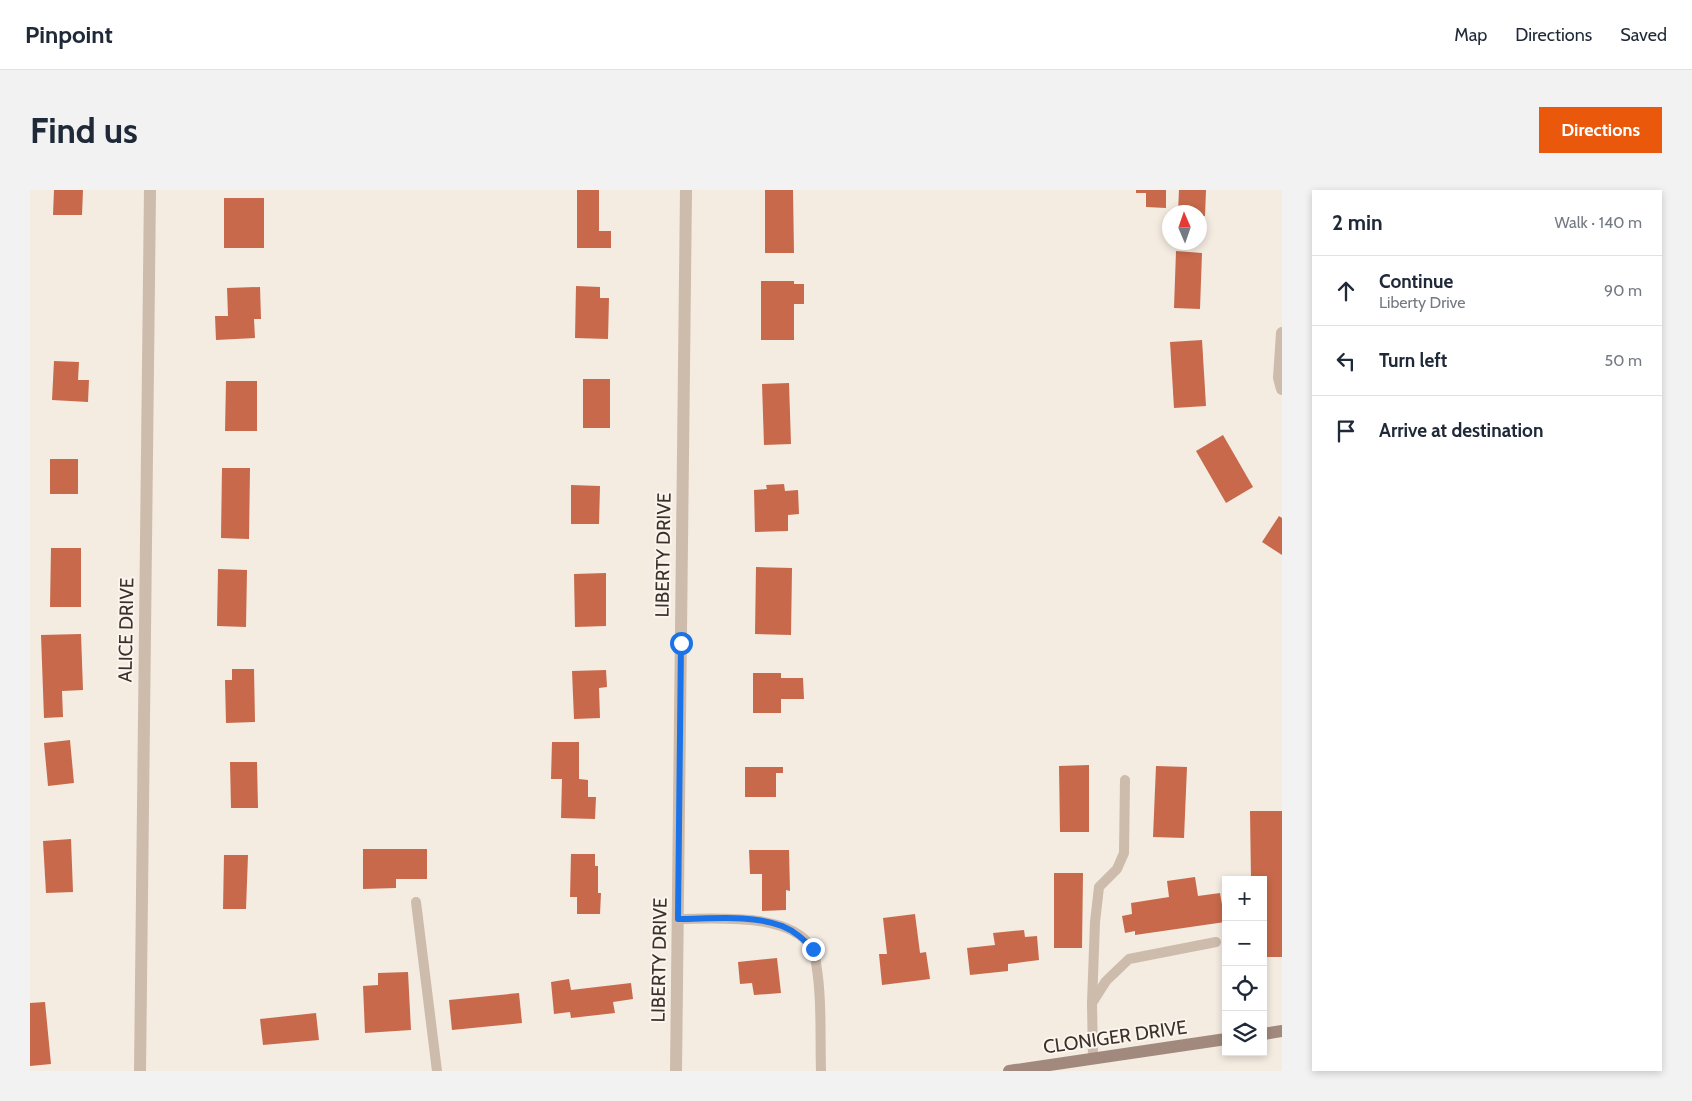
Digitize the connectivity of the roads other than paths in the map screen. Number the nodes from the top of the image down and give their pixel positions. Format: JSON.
{"nodes":[{"id":1,"x":150,"y":190,"type":"edge"},
{"id":2,"x":686,"y":190,"type":"edge"},
{"id":3,"x":1282,"y":333,"type":"edge"},
{"id":4,"x":1282,"y":389,"type":"edge"},
{"id":5,"x":1125,"y":780,"type":"dead end"},
{"id":6,"x":416,"y":902,"type":"dead end"},
{"id":7,"x":678,"y":919,"type":"junction"},
{"id":8,"x":1216,"y":942,"type":"dead end"},
{"id":9,"x":1092,"y":1003,"type":"junction"},
{"id":10,"x":1282,"y":1031,"type":"edge"},
{"id":11,"x":1267,"y":1033,"type":"edge"},
{"id":12,"x":1222,"y":1040,"type":"edge"},
{"id":13,"x":1092,"y":1059,"type":"junction"},
{"id":14,"x":140,"y":1071,"type":"edge"},
{"id":15,"x":437,"y":1071,"type":"edge"},
{"id":16,"x":676,"y":1071,"type":"edge"},
{"id":17,"x":821,"y":1071,"type":"edge"},
{"id":18,"x":1009,"y":1071,"type":"edge"}],
"edges":[{"from":1,"to":14,"type":"street","name":"ALICE DRIVE"},
{"from":2,"to":7,"type":"street","name":"LIBERTY DRIVE"},
{"from":3,"to":4,"type":"street"},
{"from":5,"to":9,"type":"lane"},
{"from":6,"to":15,"type":"lane"},
{"from":7,"to":16,"type":"street","name":"LIBERTY DRIVE"},
{"from":7,"to":17,"type":"lane"},
{"from":8,"to":9,"type":"lane"},
{"from":9,"to":13,"type":"lane"},
{"from":10,"to":11,"type":"main road"},
{"from":12,"to":13,"type":"main road","name":"CLONIGER DRIVE"},
{"from":13,"to":18,"type":"main road","name":"CLONIGER DRIVE"}]}
